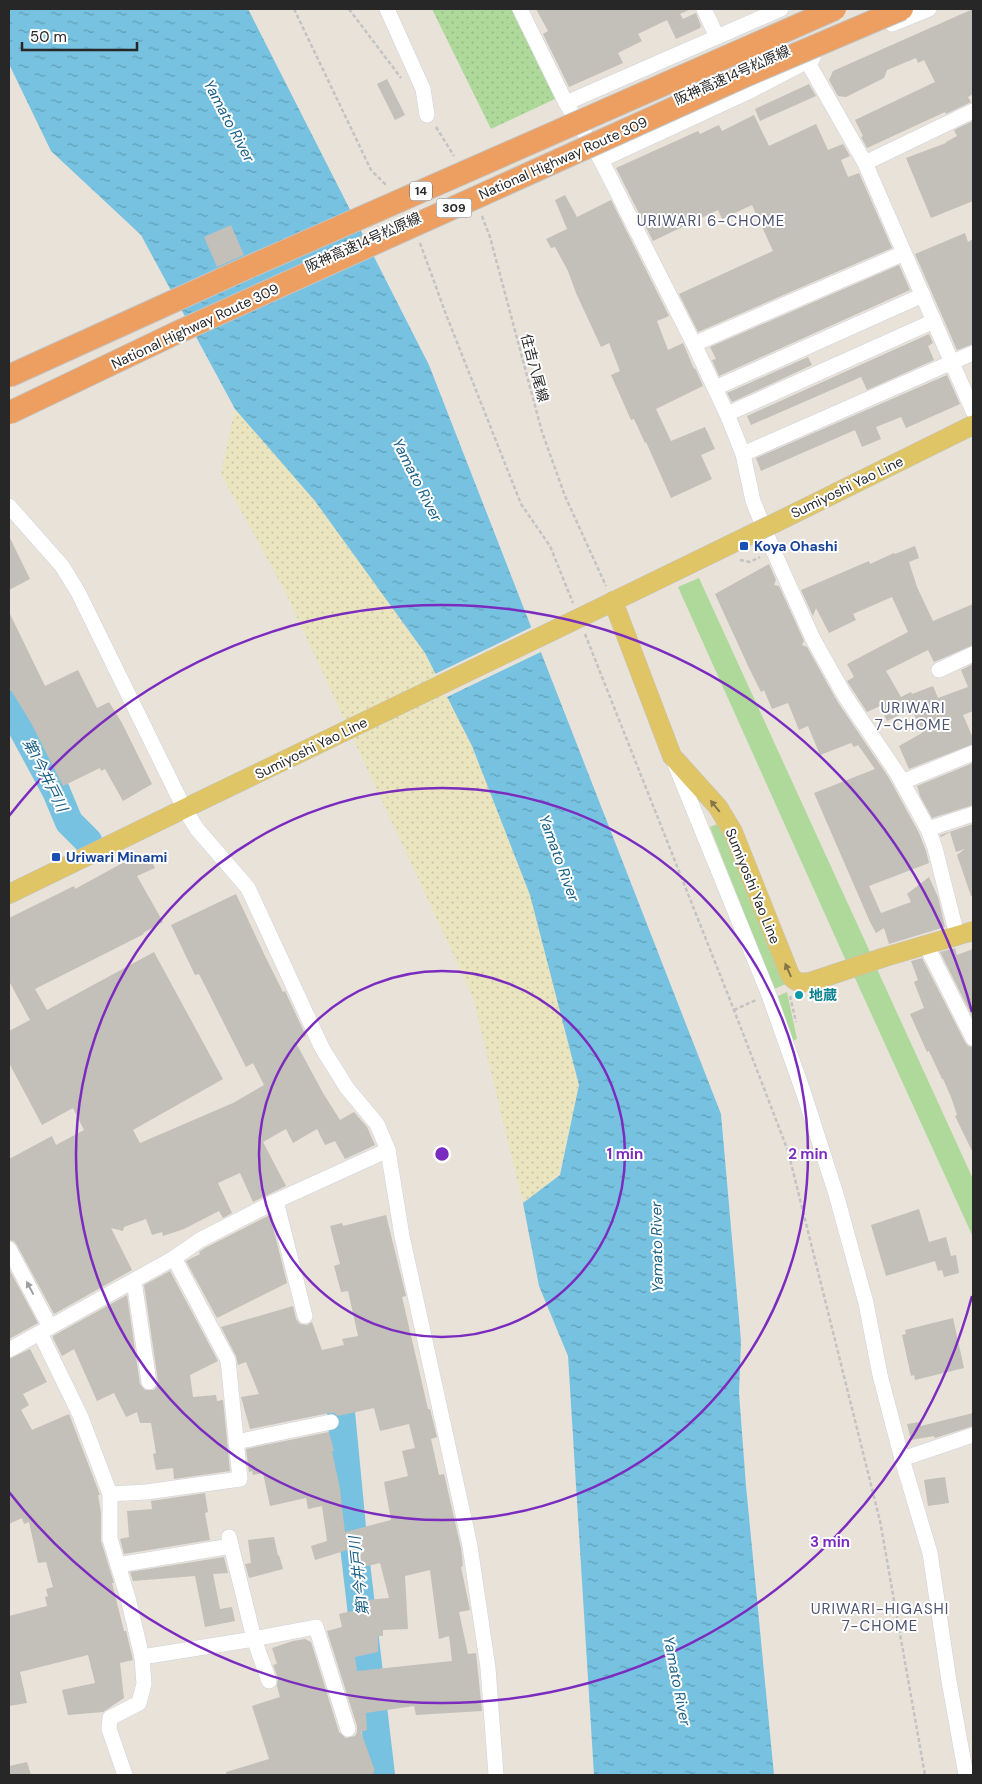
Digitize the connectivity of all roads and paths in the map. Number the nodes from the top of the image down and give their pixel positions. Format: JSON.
{"nodes":[{"id":1,"x":294,"y":9,"type":"edge"},
{"id":2,"x":349,"y":9,"type":"edge"},
{"id":3,"x":387,"y":9,"type":"edge"},
{"id":4,"x":520,"y":9,"type":"edge"},
{"id":5,"x":704,"y":9,"type":"edge"},
{"id":6,"x":781,"y":9,"type":"edge"},
{"id":7,"x":801,"y":9,"type":"edge"},
{"id":8,"x":835,"y":9,"type":"edge"},
{"id":9,"x":882,"y":9,"type":"edge"},
{"id":10,"x":902,"y":9,"type":"edge"},
{"id":11,"x":929,"y":9,"type":"edge"},
{"id":12,"x":717,"y":37,"type":"junction"},
{"id":13,"x":807,"y":60,"type":"junction"},
{"id":14,"x":402,"y":81,"type":"dead end"},
{"id":15,"x":566,"y":103,"type":"junction"},
{"id":16,"x":973,"y":111,"type":"edge"},
{"id":17,"x":428,"y":115,"type":"joint"},
{"id":18,"x":601,"y":160,"type":"junction"},
{"id":19,"x":457,"y":162,"type":"dead end"},
{"id":20,"x":865,"y":163,"type":"junction"},
{"id":21,"x":389,"y":189,"type":"dead end"},
{"id":22,"x":480,"y":210,"type":"dead end"},
{"id":23,"x":417,"y":235,"type":"dead end"},
{"id":24,"x":904,"y":253,"type":"junction"},
{"id":25,"x":923,"y":295,"type":"junction"},
{"id":26,"x":934,"y":321,"type":"junction"},
{"id":27,"x":694,"y":344,"type":"junction"},
{"id":28,"x":973,"y":353,"type":"edge"},
{"id":29,"x":9,"y":360,"type":"edge"},
{"id":30,"x":952,"y":362,"type":"junction"},
{"id":31,"x":9,"y":376,"type":"edge"},
{"id":32,"x":715,"y":388,"type":"junction"},
{"id":33,"x":9,"y":402,"type":"edge"},
{"id":34,"x":973,"y":411,"type":"edge"},
{"id":35,"x":9,"y":413,"type":"edge"},
{"id":36,"x":727,"y":414,"type":"junction"},
{"id":37,"x":973,"y":425,"type":"edge"},
{"id":38,"x":743,"y":454,"type":"junction"},
{"id":39,"x":9,"y":506,"type":"edge"},
{"id":40,"x":773,"y":550,"type":"junction"},
{"id":41,"x":735,"y":558,"type":"dead end"},
{"id":42,"x":609,"y":604,"type":"junction"},
{"id":43,"x":576,"y":611,"type":"dead end"},
{"id":44,"x":583,"y":630,"type":"dead end"},
{"id":45,"x":973,"y":654,"type":"edge"},
{"id":46,"x":939,"y":670,"type":"dead end"},
{"id":47,"x":973,"y":753,"type":"edge"},
{"id":48,"x":672,"y":756,"type":"junction"},
{"id":49,"x":902,"y":782,"type":"junction"},
{"id":50,"x":190,"y":806,"type":"junction"},
{"id":51,"x":973,"y":814,"type":"edge"},
{"id":52,"x":928,"y":829,"type":"junction"},
{"id":53,"x":9,"y":894,"type":"edge"},
{"id":54,"x":965,"y":933,"type":"edge"},
{"id":55,"x":926,"y":944,"type":"junction"},
{"id":56,"x":757,"y":1000,"type":"dead end"},
{"id":57,"x":734,"y":1010,"type":"junction"},
{"id":58,"x":973,"y":1038,"type":"edge"},
{"id":59,"x":388,"y":1150,"type":"junction"},
{"id":60,"x":276,"y":1201,"type":"junction"},
{"id":61,"x":9,"y":1249,"type":"edge"},
{"id":62,"x":174,"y":1258,"type":"junction"},
{"id":63,"x":134,"y":1281,"type":"junction"},
{"id":64,"x":305,"y":1316,"type":"dead end"},
{"id":65,"x":45,"y":1330,"type":"junction"},
{"id":66,"x":9,"y":1350,"type":"edge"},
{"id":67,"x":149,"y":1382,"type":"dead end"},
{"id":68,"x":331,"y":1422,"type":"dead end"},
{"id":69,"x":973,"y":1436,"type":"edge"},
{"id":70,"x":236,"y":1442,"type":"junction"},
{"id":71,"x":902,"y":1460,"type":"junction"},
{"id":72,"x":110,"y":1494,"type":"junction"},
{"id":73,"x":118,"y":1565,"type":"junction"},
{"id":74,"x":254,"y":1639,"type":"junction"},
{"id":75,"x":142,"y":1657,"type":"junction"},
{"id":76,"x":269,"y":1681,"type":"dead end"},
{"id":77,"x":348,"y":1729,"type":"dead end"},
{"id":78,"x":125,"y":1775,"type":"edge"},
{"id":79,"x":496,"y":1775,"type":"edge"},
{"id":80,"x":925,"y":1775,"type":"edge"},
{"id":81,"x":966,"y":1775,"type":"edge"}],
"edges":[{"from":1,"to":21,"type":"path"},
{"from":2,"to":14,"type":"path"},
{"from":3,"to":17,"type":"street"},
{"from":4,"to":15,"type":"street"},
{"from":5,"to":12,"type":"street"},
{"from":6,"to":12,"type":"street"},
{"from":7,"to":29,"type":"highway"},
{"from":8,"to":31,"type":"highway","name":"阪神高速14号松原線","number":"14","bridge":true},
{"from":9,"to":33,"type":"highway","name":"阪神高速14号松原線","number":"14"},
{"from":10,"to":35,"type":"highway","name":"National Highway Route 309","number":"309","bridge":true},
{"from":11,"to":13,"type":"street"},
{"from":12,"to":15,"type":"street"},
{"from":13,"to":18,"type":"street"},
{"from":13,"to":20,"type":"street"},
{"from":15,"to":18,"type":"street"},
{"from":16,"to":20,"type":"street"},
{"from":17,"to":19,"type":"path"},
{"from":18,"to":27,"type":"street"},
{"from":20,"to":24,"type":"street"},
{"from":22,"to":42,"type":"path","name":"住吉八尾線"},
{"from":23,"to":43,"type":"path"},
{"from":24,"to":25,"type":"street"},
{"from":24,"to":27,"type":"street"},
{"from":25,"to":26,"type":"street"},
{"from":25,"to":32,"type":"street"},
{"from":26,"to":30,"type":"street"},
{"from":26,"to":36,"type":"street"},
{"from":27,"to":32,"type":"street"},
{"from":28,"to":30,"type":"street"},
{"from":30,"to":34,"type":"street"},
{"from":30,"to":38,"type":"street"},
{"from":32,"to":36,"type":"street"},
{"from":36,"to":38,"type":"street"},
{"from":37,"to":42,"type":"main road","name":"Sumiyoshi Yao Line","bridge":true},
{"from":38,"to":40,"type":"street"},
{"from":39,"to":50,"type":"street"},
{"from":40,"to":41,"type":"path"},
{"from":40,"to":49,"type":"street"},
{"from":42,"to":48,"type":"main road","name":"Sumiyoshi Yao Line"},
{"from":42,"to":50,"type":"main road","name":"Sumiyoshi Yao Line","bridge":true},
{"from":44,"to":57,"type":"path"},
{"from":45,"to":46,"type":"street"},
{"from":47,"to":49,"type":"street"},
{"from":55,"to":48,"type":"main road","name":"Sumiyoshi Yao Line","one_way":true},
{"from":48,"to":71,"type":"street"},
{"from":49,"to":52,"type":"street"},
{"from":50,"to":53,"type":"main road","name":"Sumiyoshi Yao Line"},
{"from":50,"to":59,"type":"street"},
{"from":51,"to":52,"type":"street"},
{"from":52,"to":54,"type":"street"},
{"from":54,"to":55,"type":"main road","name":"Sumiyoshi Yao Line"},
{"from":55,"to":58,"type":"street"},
{"from":56,"to":57,"type":"path"},
{"from":57,"to":80,"type":"path"},
{"from":59,"to":60,"type":"street"},
{"from":59,"to":79,"type":"street"},
{"from":60,"to":62,"type":"street"},
{"from":60,"to":64,"type":"street"},
{"from":65,"to":61,"type":"street","one_way":true},
{"from":62,"to":63,"type":"street"},
{"from":62,"to":70,"type":"street"},
{"from":63,"to":65,"type":"street"},
{"from":63,"to":67,"type":"street"},
{"from":65,"to":66,"type":"street"},
{"from":65,"to":72,"type":"street"},
{"from":68,"to":70,"type":"street"},
{"from":69,"to":71,"type":"street"},
{"from":70,"to":72,"type":"street"},
{"from":71,"to":81,"type":"street"},
{"from":72,"to":73,"type":"street"},
{"from":73,"to":74,"type":"street"},
{"from":73,"to":75,"type":"street"},
{"from":74,"to":75,"type":"street"},
{"from":74,"to":76,"type":"street"},
{"from":74,"to":77,"type":"street"},
{"from":75,"to":78,"type":"street"}]}
